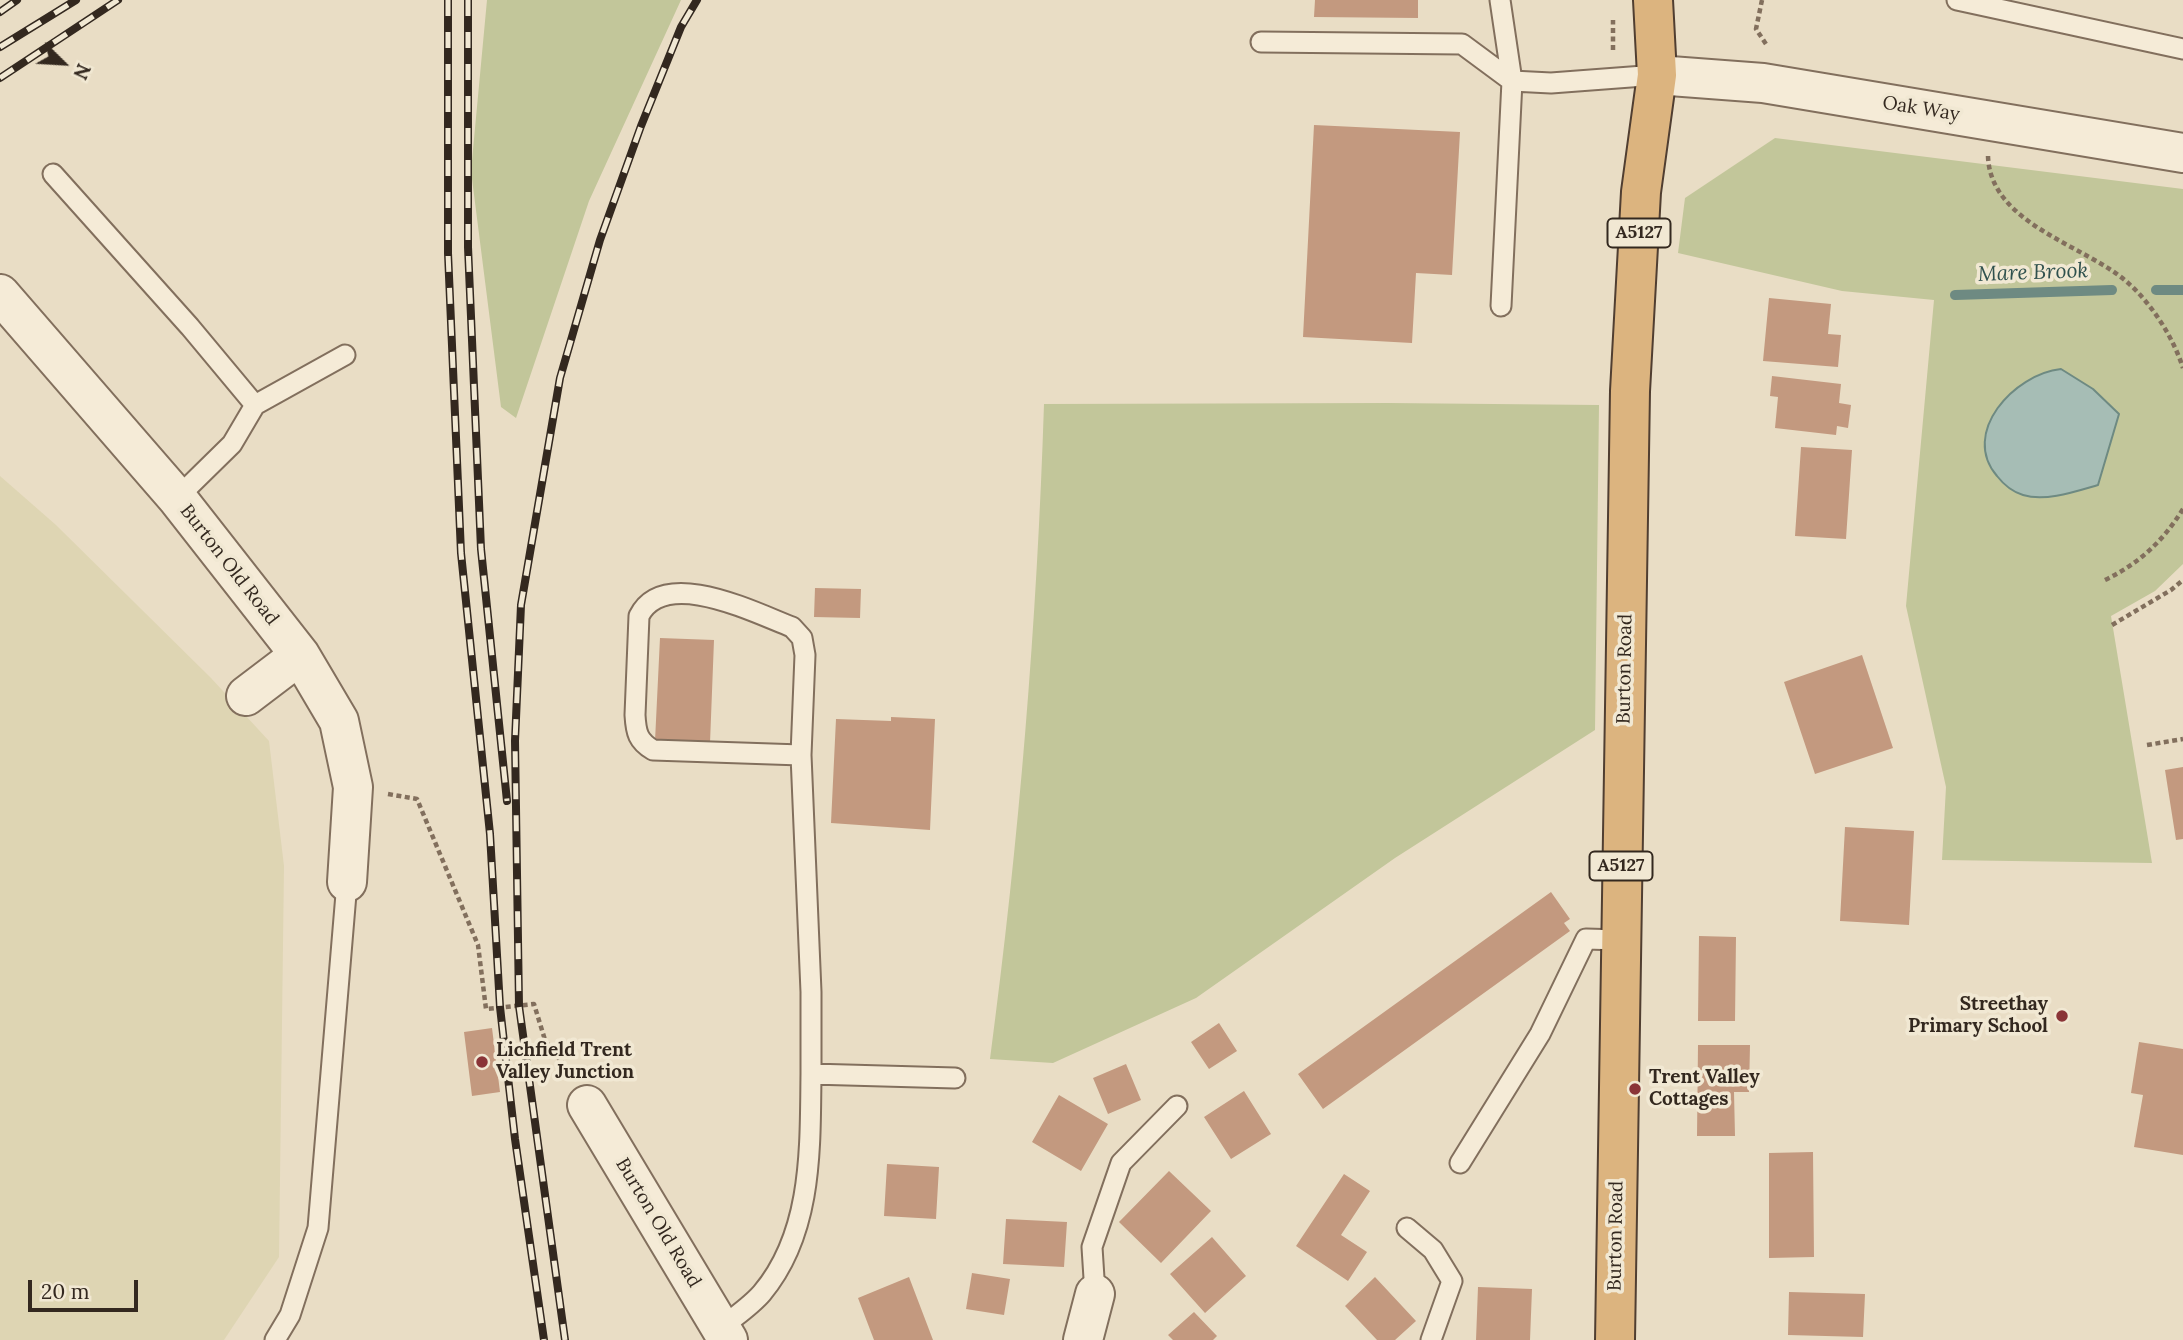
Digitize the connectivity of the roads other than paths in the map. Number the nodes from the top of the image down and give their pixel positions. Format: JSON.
{"nodes":[{"id":1,"x":1500,"y":0,"type":"edge"},
{"id":2,"x":1653,"y":0,"type":"edge"},
{"id":3,"x":1957,"y":0,"type":"edge"},
{"id":4,"x":1261,"y":42,"type":"dead end"},
{"id":5,"x":2183,"y":49,"type":"edge"},
{"id":6,"x":1657,"y":75,"type":"junction"},
{"id":7,"x":1512,"y":81,"type":"junction"},
{"id":8,"x":2183,"y":153,"type":"edge"},
{"id":9,"x":53,"y":174,"type":"dead end"},
{"id":10,"x":0,"y":294,"type":"edge"},
{"id":11,"x":1501,"y":306,"type":"dead end"},
{"id":12,"x":345,"y":355,"type":"dead end"},
{"id":13,"x":255,"y":405,"type":"junction"},
{"id":14,"x":177,"y":498,"type":"junction"},
{"id":15,"x":300,"y":654,"type":"junction"},
{"id":16,"x":246,"y":696,"type":"dead end"},
{"id":17,"x":802,"y":755,"type":"junction"},
{"id":18,"x":347,"y":882,"type":"joint"},
{"id":19,"x":1620,"y":940,"type":"junction"},
{"id":20,"x":811,"y":1074,"type":"junction"},
{"id":21,"x":955,"y":1078,"type":"dead end"},
{"id":22,"x":587,"y":1105,"type":"road end"},
{"id":23,"x":1177,"y":1106,"type":"dead end"},
{"id":24,"x":1460,"y":1163,"type":"dead end"},
{"id":25,"x":1407,"y":1228,"type":"dead end"},
{"id":26,"x":1095,"y":1294,"type":"joint"},
{"id":27,"x":724,"y":1334,"type":"edge"},
{"id":28,"x":275,"y":1340,"type":"edge"},
{"id":29,"x":1083,"y":1340,"type":"edge"},
{"id":30,"x":1431,"y":1340,"type":"edge"},
{"id":31,"x":1615,"y":1340,"type":"edge"}],
"edges":[{"from":1,"to":7,"type":"lane"},
{"from":2,"to":6,"type":"highway","name":"Burton Road","number":"A5127"},
{"from":3,"to":5,"type":"lane"},
{"from":4,"to":7,"type":"lane"},
{"from":6,"to":7,"type":"lane"},
{"from":6,"to":8,"type":"street","name":"Oak Way"},
{"from":6,"to":19,"type":"highway","name":"Burton Road","number":"A5127"},
{"from":7,"to":11,"type":"lane"},
{"from":9,"to":13,"type":"lane"},
{"from":10,"to":14,"type":"street","name":"Burton Old Road"},
{"from":12,"to":13,"type":"lane"},
{"from":13,"to":14,"type":"lane"},
{"from":14,"to":15,"type":"street","name":"Burton Old Road"},
{"from":15,"to":16,"type":"street"},
{"from":15,"to":18,"type":"street","name":"Burton Old Road"},
{"from":17,"to":17,"type":"lane"},
{"from":17,"to":20,"type":"lane"},
{"from":18,"to":28,"type":"lane"},
{"from":19,"to":24,"type":"lane"},
{"from":19,"to":31,"type":"highway","name":"Burton Road","number":"A5127"},
{"from":20,"to":21,"type":"lane"},
{"from":20,"to":27,"type":"lane"},
{"from":22,"to":27,"type":"street","name":"Burton Old Road"},
{"from":23,"to":26,"type":"lane"},
{"from":25,"to":30,"type":"lane"},
{"from":26,"to":29,"type":"street"}]}
